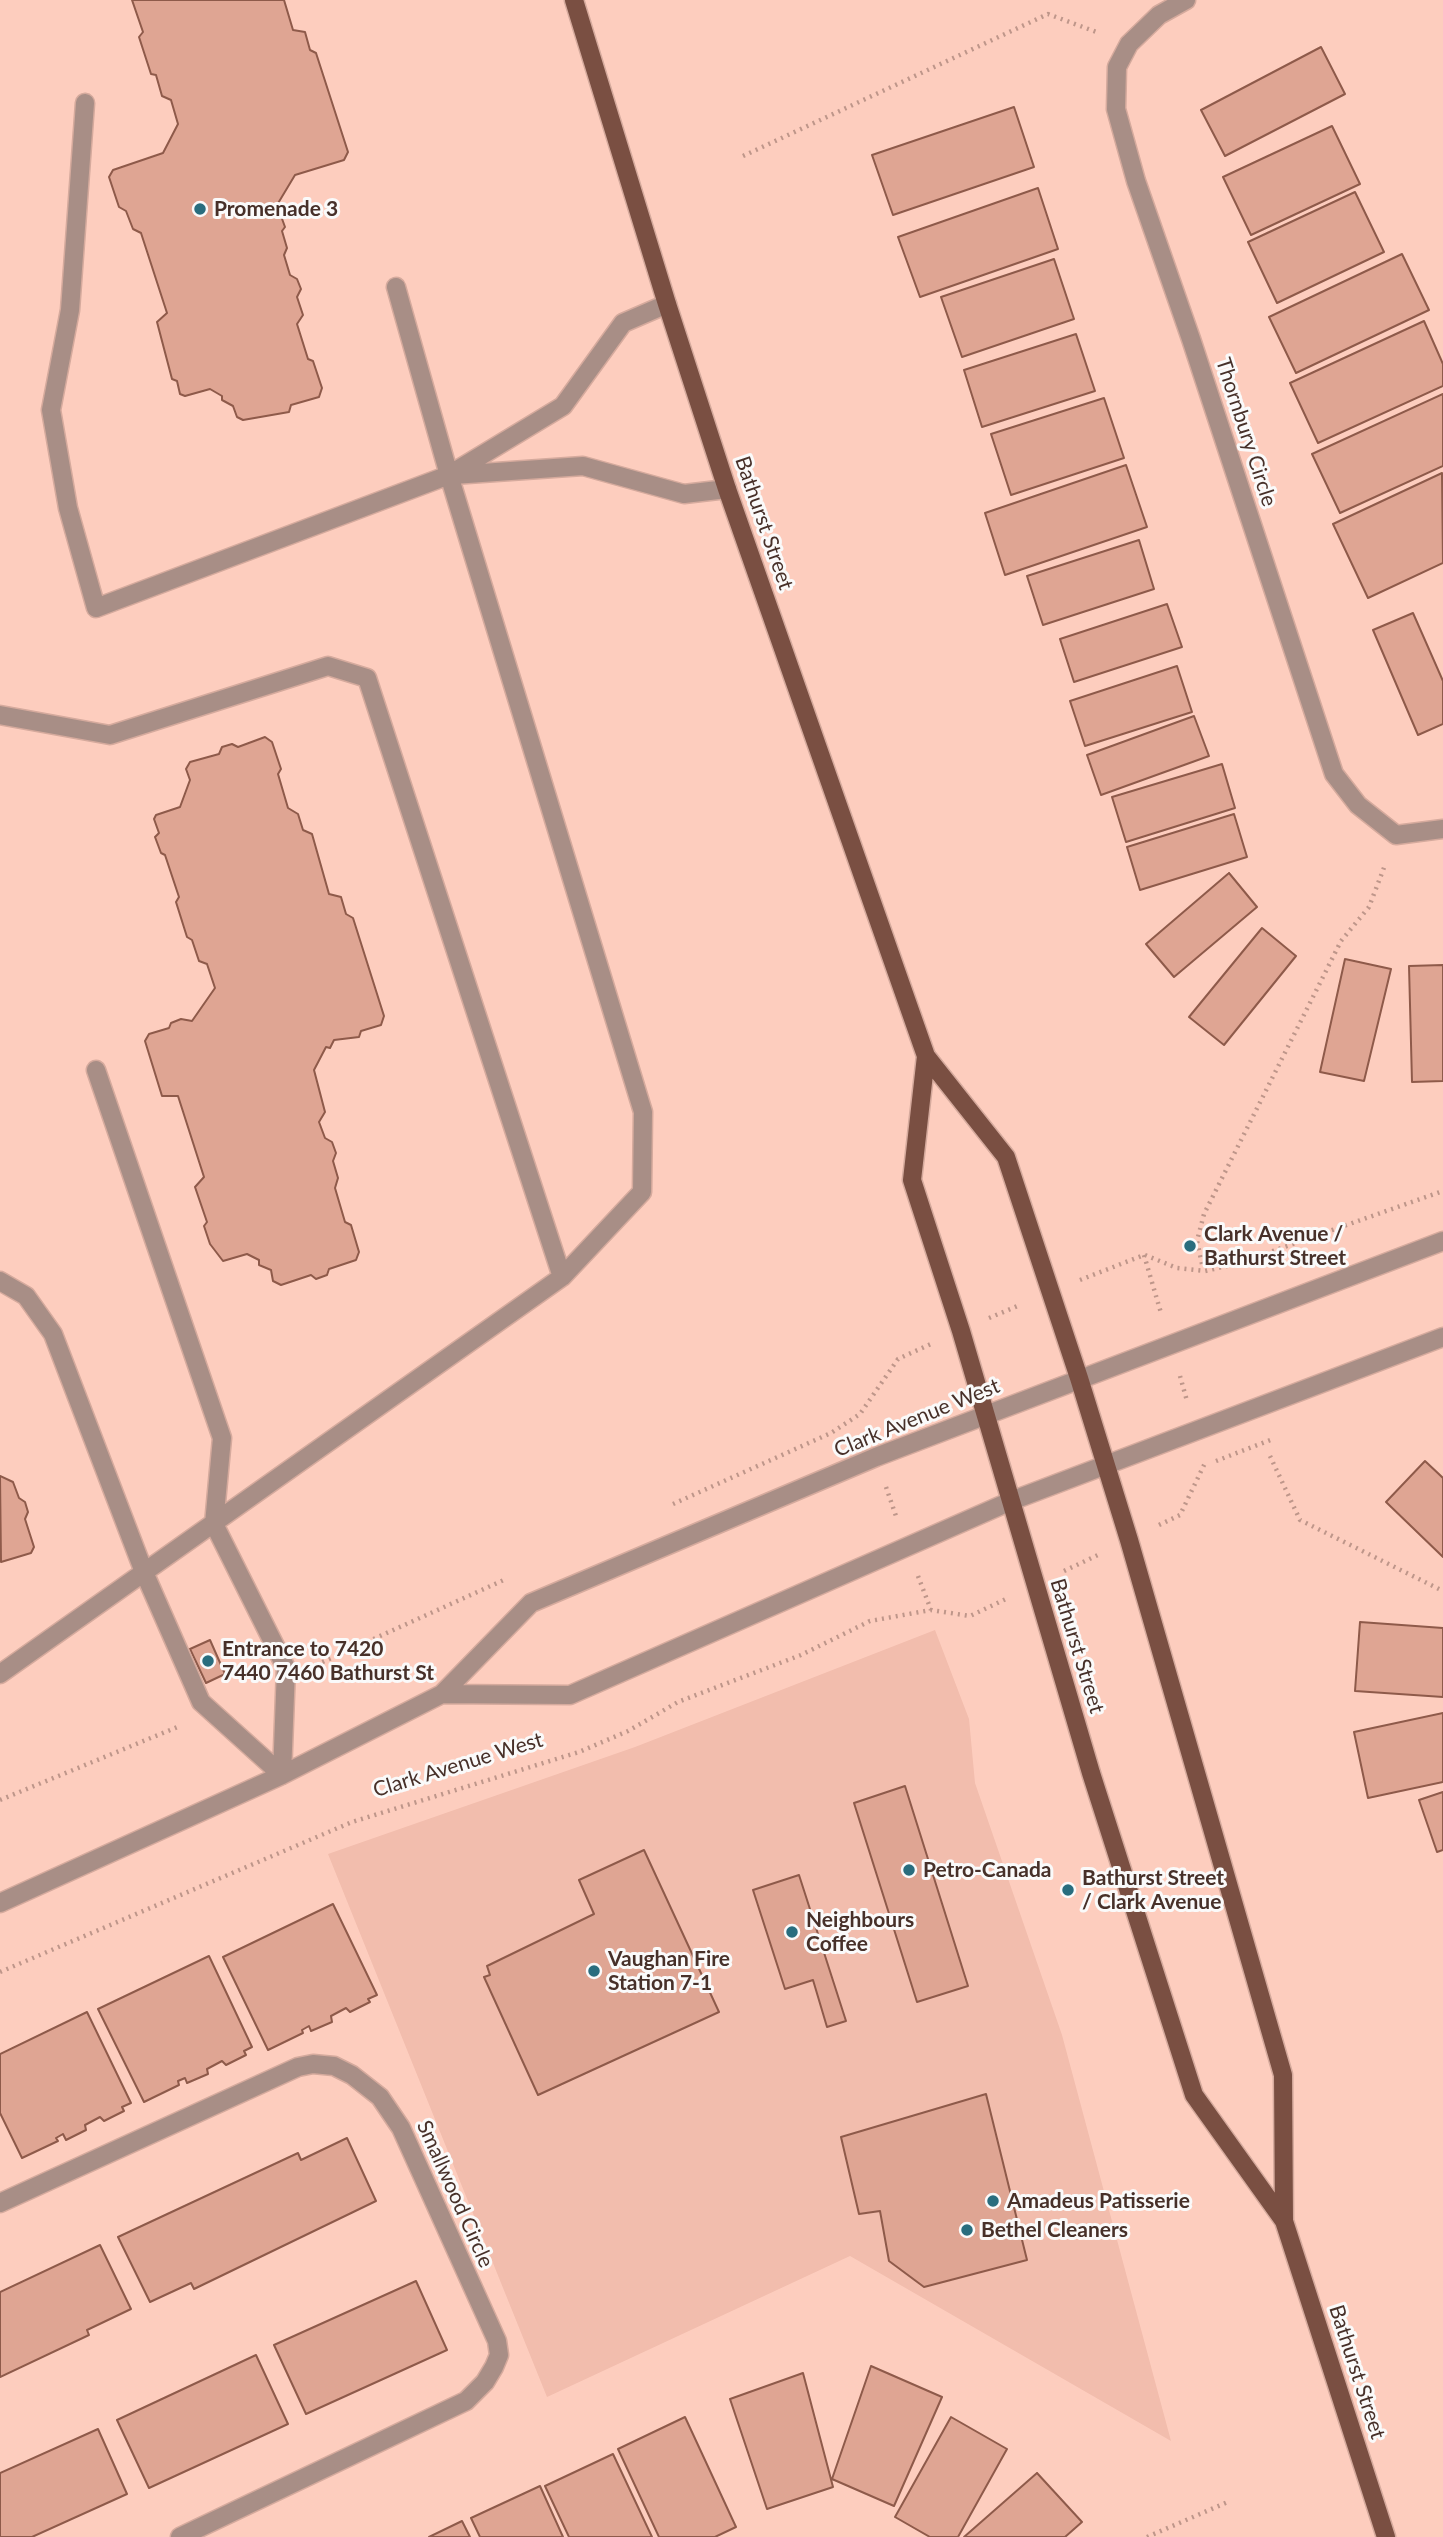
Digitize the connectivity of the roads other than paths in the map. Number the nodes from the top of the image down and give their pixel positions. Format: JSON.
{"nodes":[{"id":1,"x":574,"y":0,"type":"edge"},
{"id":2,"x":1186,"y":0,"type":"edge"},
{"id":3,"x":85,"y":103,"type":"dead end"},
{"id":4,"x":397,"y":288,"type":"dead end"},
{"id":5,"x":667,"y":304,"type":"junction"},
{"id":6,"x":449,"y":475,"type":"junction"},
{"id":7,"x":727,"y":489,"type":"junction"},
{"id":8,"x":0,"y":715,"type":"edge"},
{"id":9,"x":1443,"y":829,"type":"edge"},
{"id":10,"x":926,"y":1056,"type":"junction"},
{"id":11,"x":96,"y":1070,"type":"dead end"},
{"id":12,"x":1443,"y":1241,"type":"edge"},
{"id":13,"x":562,"y":1277,"type":"junction"},
{"id":14,"x":0,"y":1281,"type":"edge"},
{"id":15,"x":1443,"y":1337,"type":"edge"},
{"id":16,"x":1079,"y":1378,"type":"junction"},
{"id":17,"x":985,"y":1415,"type":"junction"},
{"id":18,"x":1104,"y":1466,"type":"junction"},
{"id":19,"x":1011,"y":1501,"type":"junction"},
{"id":20,"x":214,"y":1524,"type":"junction"},
{"id":21,"x":144,"y":1572,"type":"junction"},
{"id":22,"x":4,"y":1666,"type":"edge"},
{"id":23,"x":442,"y":1693,"type":"junction"},
{"id":24,"x":282,"y":1775,"type":"junction"},
{"id":25,"x":0,"y":1903,"type":"edge"},
{"id":26,"x":0,"y":2203,"type":"edge"},
{"id":27,"x":1284,"y":2221,"type":"junction"},
{"id":28,"x":180,"y":2537,"type":"edge"},
{"id":29,"x":1386,"y":2537,"type":"edge"}],
"edges":[{"from":1,"to":5,"type":"main road","name":"Bathurst Street"},
{"from":2,"to":9,"type":"street","name":"Thornbury Circle"},
{"from":3,"to":6,"type":"street"},
{"from":4,"to":6,"type":"street"},
{"from":5,"to":6,"type":"street"},
{"from":5,"to":7,"type":"main road","name":"Bathurst Street"},
{"from":6,"to":7,"type":"street"},
{"from":6,"to":13,"type":"street"},
{"from":7,"to":10,"type":"main road","name":"Bathurst Street"},
{"from":8,"to":13,"type":"street"},
{"from":10,"to":16,"type":"main road","name":"Bathurst Street"},
{"from":10,"to":17,"type":"main road","name":"Bathurst Street"},
{"from":11,"to":20,"type":"street"},
{"from":12,"to":16,"type":"street","name":"Clark Avenue West"},
{"from":13,"to":20,"type":"street"},
{"from":14,"to":21,"type":"street"},
{"from":15,"to":18,"type":"street","name":"Clark Avenue West"},
{"from":16,"to":17,"type":"street","name":"Clark Avenue West"},
{"from":16,"to":18,"type":"main road","name":"Bathurst Street"},
{"from":17,"to":19,"type":"main road","name":"Bathurst Street"},
{"from":17,"to":23,"type":"street","name":"Clark Avenue West"},
{"from":18,"to":19,"type":"street","name":"Clark Avenue West"},
{"from":18,"to":27,"type":"main road","name":"Bathurst Street"},
{"from":19,"to":23,"type":"street","name":"Clark Avenue West"},
{"from":19,"to":27,"type":"main road","name":"Bathurst Street"},
{"from":20,"to":21,"type":"street"},
{"from":20,"to":24,"type":"street"},
{"from":21,"to":22,"type":"street"},
{"from":21,"to":24,"type":"street"},
{"from":23,"to":24,"type":"street","name":"Clark Avenue West"},
{"from":24,"to":25,"type":"street","name":"Clark Avenue West"},
{"from":26,"to":28,"type":"street","name":"Smallwood Circle"},
{"from":27,"to":29,"type":"main road","name":"Bathurst Street"}]}
